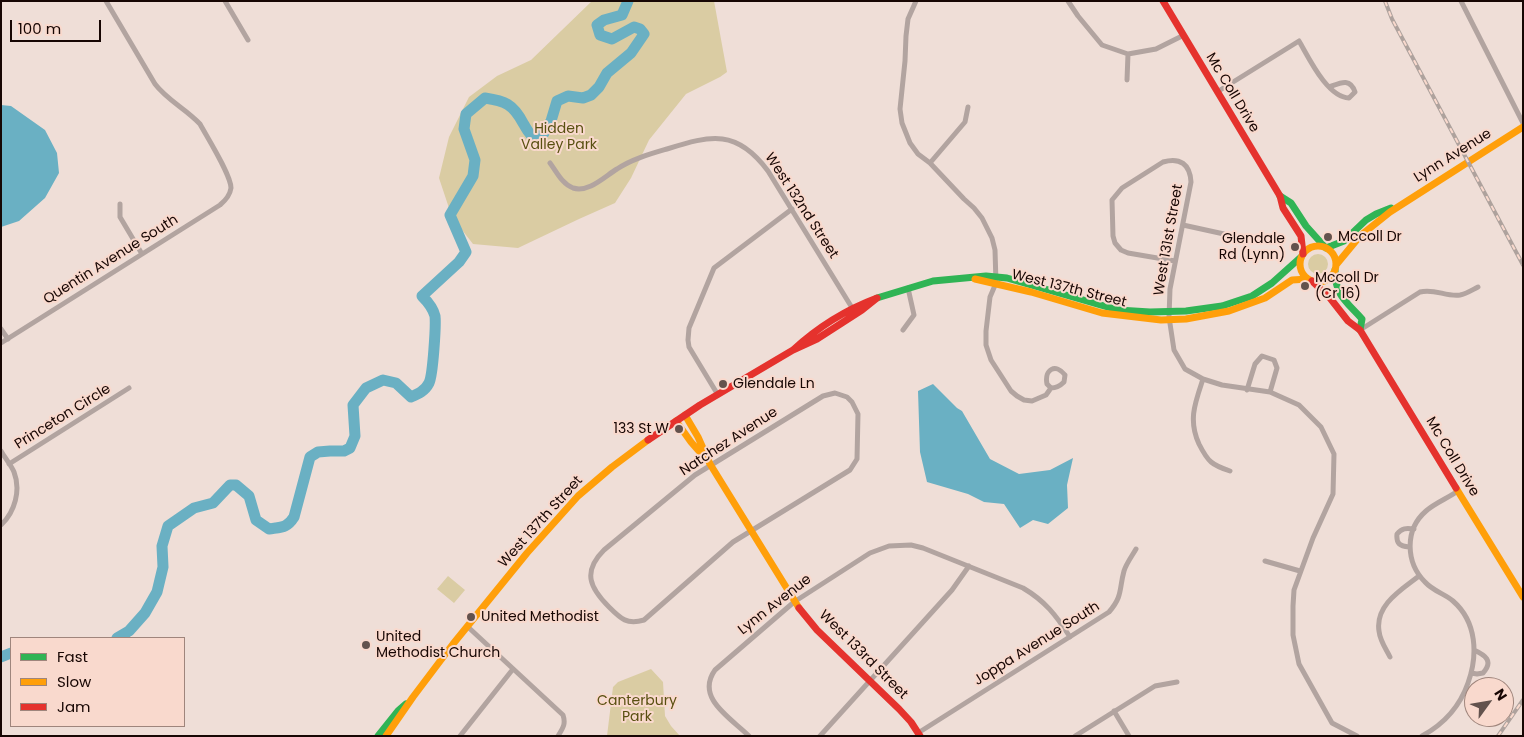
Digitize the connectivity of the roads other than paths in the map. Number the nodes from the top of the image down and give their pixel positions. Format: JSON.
{"nodes":[{"id":1,"x":106,"y":1,"type":"edge"},
{"id":2,"x":225,"y":1,"type":"edge"},
{"id":3,"x":916,"y":1,"type":"edge"},
{"id":4,"x":1068,"y":1,"type":"edge"},
{"id":5,"x":1163,"y":1,"type":"edge"},
{"id":6,"x":1461,"y":1,"type":"edge"},
{"id":7,"x":1184,"y":35,"type":"junction"},
{"id":8,"x":248,"y":40,"type":"dead end"},
{"id":9,"x":1128,"y":54,"type":"junction"},
{"id":10,"x":1127,"y":80,"type":"dead end"},
{"id":11,"x":1329,"y":87,"type":"junction"},
{"id":12,"x":1217,"y":92,"type":"junction"},
{"id":13,"x":968,"y":106,"type":"dead end"},
{"id":14,"x":1523,"y":123,"type":"edge"},
{"id":15,"x":1523,"y":127,"type":"edge"},
{"id":16,"x":550,"y":163,"type":"dead end"},
{"id":17,"x":930,"y":163,"type":"junction"},
{"id":18,"x":1280,"y":196,"type":"junction"},
{"id":19,"x":120,"y":204,"type":"dead end"},
{"id":20,"x":1396,"y":207,"type":"junction"},
{"id":21,"x":792,"y":209,"type":"junction"},
{"id":22,"x":1183,"y":225,"type":"junction"},
{"id":23,"x":1224,"y":234,"type":"dead end"},
{"id":24,"x":1325,"y":248,"type":"junction"},
{"id":25,"x":142,"y":254,"type":"junction"},
{"id":26,"x":1302,"y":256,"type":"junction"},
{"id":27,"x":1175,"y":261,"type":"junction"},
{"id":28,"x":1335,"y":267,"type":"junction"},
{"id":29,"x":995,"y":280,"type":"junction"},
{"id":30,"x":1310,"y":280,"type":"junction"},
{"id":31,"x":1478,"y":287,"type":"dead end"},
{"id":32,"x":908,"y":288,"type":"junction"},
{"id":33,"x":1247,"y":302,"type":"junction"},
{"id":34,"x":854,"y":311,"type":"junction"},
{"id":35,"x":1169,"y":316,"type":"junction"},
{"id":36,"x":1,"y":329,"type":"edge"},
{"id":37,"x":903,"y":330,"type":"dead end"},
{"id":38,"x":1360,"y":330,"type":"junction"},
{"id":39,"x":8,"y":339,"type":"junction"},
{"id":40,"x":1,"y":343,"type":"edge"},
{"id":41,"x":1203,"y":379,"type":"junction"},
{"id":42,"x":129,"y":388,"type":"dead end"},
{"id":43,"x":1051,"y":388,"type":"dead end"},
{"id":44,"x":1247,"y":390,"type":"junction"},
{"id":45,"x":1270,"y":392,"type":"junction"},
{"id":46,"x":718,"y":395,"type":"junction"},
{"id":47,"x":685,"y":416,"type":"junction"},
{"id":48,"x":676,"y":421,"type":"junction"},
{"id":49,"x":1,"y":451,"type":"edge"},
{"id":50,"x":9,"y":464,"type":"junction"},
{"id":51,"x":710,"y":464,"type":"junction"},
{"id":52,"x":1230,"y":471,"type":"dead end"},
{"id":53,"x":1458,"y":492,"type":"junction"},
{"id":54,"x":1,"y":525,"type":"edge"},
{"id":55,"x":1414,"y":529,"type":"junction"},
{"id":56,"x":751,"y":530,"type":"junction"},
{"id":57,"x":1409,"y":547,"type":"junction"},
{"id":58,"x":1136,"y":549,"type":"dead end"},
{"id":59,"x":1264,"y":560,"type":"dead end"},
{"id":60,"x":969,"y":566,"type":"junction"},
{"id":61,"x":1300,"y":571,"type":"junction"},
{"id":62,"x":1419,"y":576,"type":"junction"},
{"id":63,"x":1523,"y":597,"type":"edge"},
{"id":64,"x":794,"y":602,"type":"junction"},
{"id":65,"x":468,"y":627,"type":"junction"},
{"id":66,"x":1070,"y":637,"type":"junction"},
{"id":67,"x":1474,"y":650,"type":"junction"},
{"id":68,"x":1390,"y":657,"type":"dead end"},
{"id":69,"x":513,"y":669,"type":"junction"},
{"id":70,"x":1471,"y":673,"type":"junction"},
{"id":71,"x":870,"y":681,"type":"junction"},
{"id":72,"x":1177,"y":682,"type":"dead end"},
{"id":73,"x":413,"y":697,"type":"junction"},
{"id":74,"x":1114,"y":711,"type":"junction"},
{"id":75,"x":919,"y":734,"type":"edge"},
{"id":76,"x":378,"y":736,"type":"edge"},
{"id":77,"x":386,"y":736,"type":"edge"},
{"id":78,"x":460,"y":736,"type":"edge"},
{"id":79,"x":558,"y":736,"type":"edge"},
{"id":80,"x":749,"y":736,"type":"edge"},
{"id":81,"x":820,"y":736,"type":"edge"},
{"id":82,"x":1075,"y":736,"type":"edge"},
{"id":83,"x":1129,"y":736,"type":"edge"},
{"id":84,"x":1357,"y":736,"type":"edge"},
{"id":85,"x":1422,"y":736,"type":"edge"}],
"edges":[{"from":1,"to":25,"type":"street","name":"Quentin Avenue South"},
{"from":2,"to":8,"type":"street"},
{"from":3,"to":17,"type":"street"},
{"from":4,"to":9,"type":"street"},
{"from":5,"to":7,"type":"main road","name":"Mc Coll Drive"},
{"from":6,"to":14,"type":"street"},
{"from":7,"to":9,"type":"street"},
{"from":7,"to":12,"type":"main road","name":"Mc Coll Drive"},
{"from":9,"to":10,"type":"street"},
{"from":11,"to":11,"type":"street"},
{"from":11,"to":12,"type":"street"},
{"from":12,"to":18,"type":"main road","name":"Mc Coll Drive"},
{"from":13,"to":17,"type":"street"},
{"from":15,"to":20,"type":"main road","name":"Lynn Avenue"},
{"from":16,"to":21,"type":"street","name":"West 132nd Street"},
{"from":17,"to":29,"type":"street"},
{"from":18,"to":24,"type":"main road","name":"Mc Coll Drive"},
{"from":18,"to":26,"type":"main road","name":"Mc Coll Drive"},
{"from":19,"to":25,"type":"street"},
{"from":20,"to":24,"type":"main road","name":"Lynn Avenue"},
{"from":20,"to":28,"type":"main road","name":"Lynn Avenue"},
{"from":21,"to":34,"type":"street","name":"West 132nd Street"},
{"from":21,"to":46,"type":"street"},
{"from":22,"to":23,"type":"street"},
{"from":22,"to":27,"type":"street","name":"West 131st Street"},
{"from":22,"to":27,"type":"street","name":"West 131st Street"},
{"from":24,"to":26,"type":"main road"},
{"from":24,"to":28,"type":"main road"},
{"from":25,"to":39,"type":"street","name":"Quentin Avenue South"},
{"from":26,"to":30,"type":"main road"},
{"from":26,"to":33,"type":"main road"},
{"from":27,"to":35,"type":"street","name":"West 131st Street"},
{"from":28,"to":30,"type":"main road"},
{"from":28,"to":38,"type":"main road","name":"Mc Coll Drive"},
{"from":29,"to":32,"type":"main road","name":"West 137th Street"},
{"from":29,"to":35,"type":"main road","name":"West 137th Street"},
{"from":29,"to":43,"type":"street"},
{"from":30,"to":33,"type":"main road"},
{"from":30,"to":38,"type":"main road","name":"Mc Coll Drive"},
{"from":31,"to":38,"type":"street"},
{"from":32,"to":34,"type":"main road","name":"West 137th Street"},
{"from":32,"to":37,"type":"street"},
{"from":33,"to":35,"type":"main road","name":"West 137th Street"},
{"from":34,"to":46,"type":"main road","name":"West 137th Street"},
{"from":35,"to":41,"type":"street","name":"West 131st Street"},
{"from":36,"to":39,"type":"street"},
{"from":38,"to":53,"type":"main road","name":"Mc Coll Drive"},
{"from":39,"to":40,"type":"street","name":"Quentin Avenue South"},
{"from":41,"to":44,"type":"street","name":"West 131st Street"},
{"from":41,"to":52,"type":"street"},
{"from":42,"to":50,"type":"street","name":"Princeton Circle"},
{"from":44,"to":45,"type":"street","name":"West 131st Street"},
{"from":44,"to":45,"type":"street"},
{"from":45,"to":61,"type":"street","name":"West 131st Street"},
{"from":46,"to":47,"type":"main road","name":"West 137th Street"},
{"from":47,"to":48,"type":"main road","name":"West 137th Street"},
{"from":47,"to":51,"type":"main road","name":"West 133rd Street"},
{"from":48,"to":51,"type":"main road","name":"West 133rd Street"},
{"from":48,"to":65,"type":"main road","name":"West 137th Street"},
{"from":49,"to":50,"type":"street"},
{"from":50,"to":54,"type":"street"},
{"from":51,"to":56,"type":"main road","name":"West 133rd Street"},
{"from":51,"to":56,"type":"street","name":"Natchez Avenue"},
{"from":51,"to":56,"type":"street","name":"Natchez Avenue"},
{"from":53,"to":55,"type":"street"},
{"from":53,"to":63,"type":"main road","name":"Mc Coll Drive"},
{"from":55,"to":57,"type":"street"},
{"from":55,"to":57,"type":"street"},
{"from":56,"to":64,"type":"main road","name":"West 133rd Street"},
{"from":57,"to":62,"type":"street"},
{"from":58,"to":66,"type":"street","name":"Joppa Avenue South"},
{"from":59,"to":61,"type":"street"},
{"from":60,"to":64,"type":"street","name":"Lynn Avenue"},
{"from":60,"to":66,"type":"street"},
{"from":60,"to":71,"type":"street"},
{"from":61,"to":84,"type":"street","name":"West 131st Street"},
{"from":62,"to":67,"type":"street"},
{"from":62,"to":68,"type":"street"},
{"from":64,"to":71,"type":"main road","name":"West 133rd Street"},
{"from":64,"to":80,"type":"street","name":"Lynn Avenue"},
{"from":65,"to":69,"type":"street"},
{"from":65,"to":73,"type":"main road","name":"West 137th Street"},
{"from":66,"to":75,"type":"street","name":"Joppa Avenue South"},
{"from":67,"to":70,"type":"street"},
{"from":67,"to":70,"type":"street"},
{"from":69,"to":78,"type":"street"},
{"from":69,"to":79,"type":"street"},
{"from":70,"to":85,"type":"street"},
{"from":71,"to":75,"type":"main road","name":"West 133rd Street"},
{"from":71,"to":81,"type":"street"},
{"from":72,"to":74,"type":"street"},
{"from":73,"to":76,"type":"main road"},
{"from":73,"to":77,"type":"main road"},
{"from":74,"to":82,"type":"street"},
{"from":74,"to":83,"type":"street"}]}
